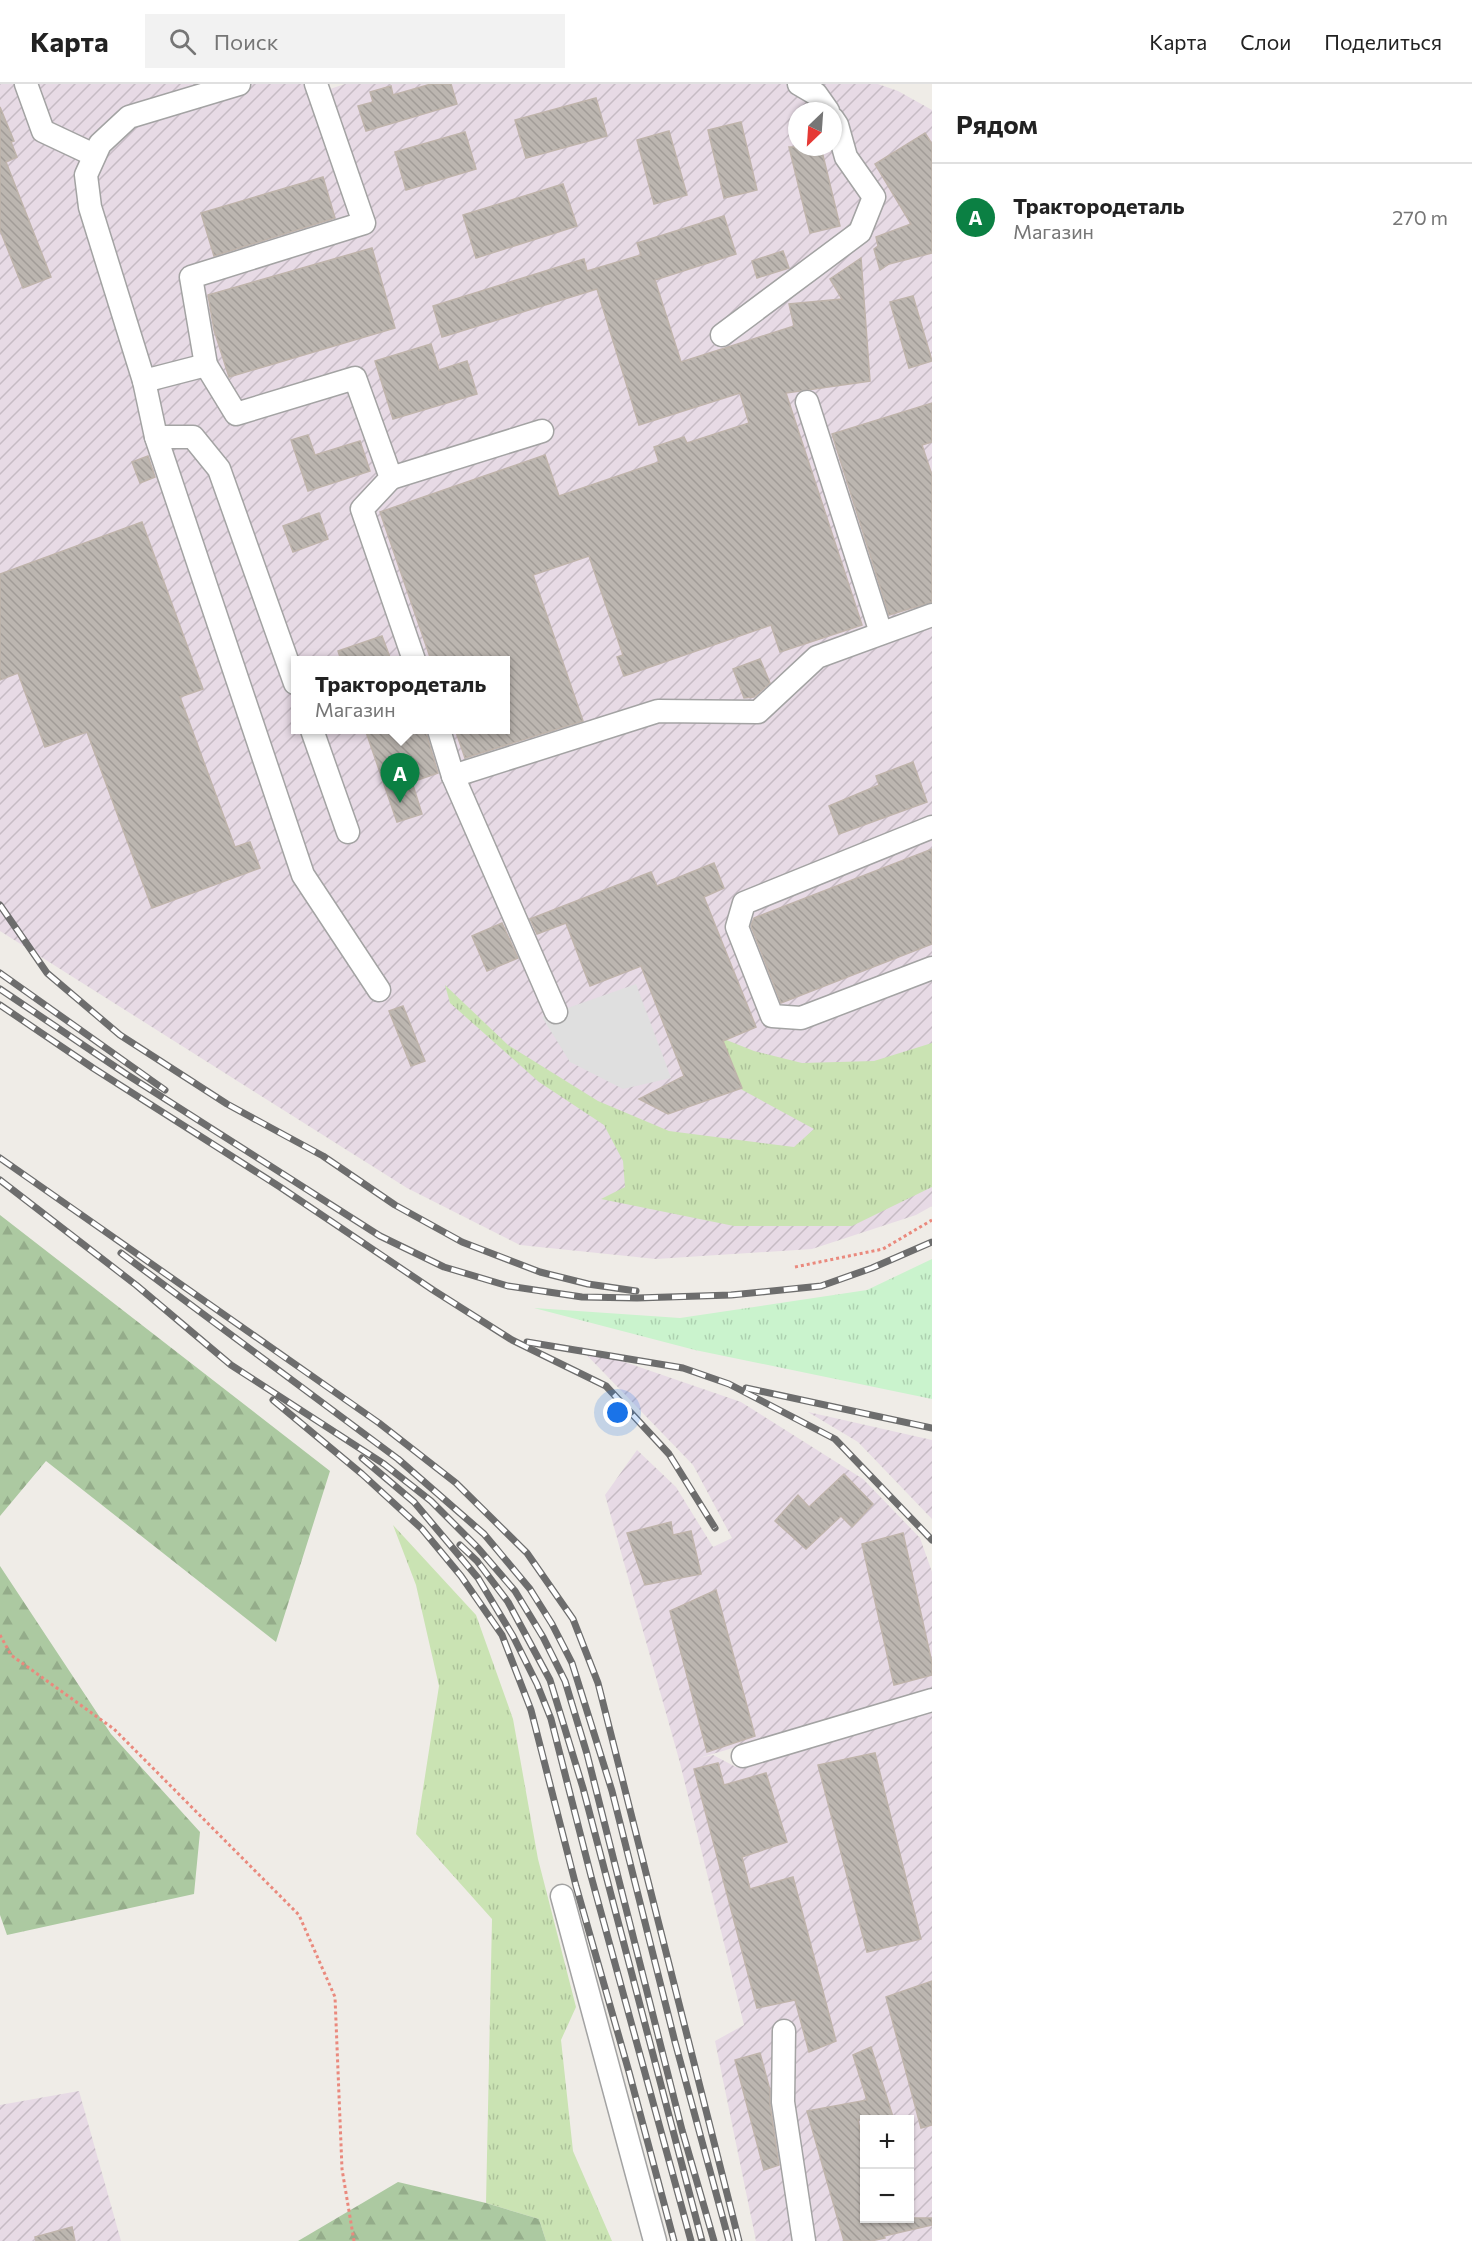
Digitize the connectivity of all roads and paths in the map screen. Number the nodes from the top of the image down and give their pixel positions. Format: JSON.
{"nodes":[{"id":1,"x":26,"y":84,"type":"edge"},
{"id":2,"x":239,"y":84,"type":"edge"},
{"id":3,"x":316,"y":84,"type":"edge"},
{"id":4,"x":799,"y":84,"type":"edge"},
{"id":5,"x":822,"y":102,"type":"edge"},
{"id":6,"x":842,"y":143,"type":"edge"},
{"id":7,"x":94,"y":155,"type":"junction"},
{"id":8,"x":722,"y":334,"type":"dead end"},
{"id":9,"x":206,"y":365,"type":"junction"},
{"id":10,"x":144,"y":381,"type":"junction"},
{"id":11,"x":807,"y":402,"type":"dead end"},
{"id":12,"x":542,"y":431,"type":"dead end"},
{"id":13,"x":156,"y":437,"type":"junction"},
{"id":14,"x":390,"y":478,"type":"junction"},
{"id":15,"x":932,"y":615,"type":"edge"},
{"id":16,"x":881,"y":633,"type":"junction"},
{"id":17,"x":413,"y":656,"type":"edge"},
{"id":18,"x":291,"y":672,"type":"edge"},
{"id":19,"x":314,"y":734,"type":"edge"},
{"id":20,"x":440,"y":734,"type":"edge"},
{"id":21,"x":453,"y":776,"type":"junction"},
{"id":22,"x":932,"y":827,"type":"edge"},
{"id":23,"x":348,"y":832,"type":"dead end"},
{"id":24,"x":932,"y":968,"type":"edge"},
{"id":25,"x":379,"y":990,"type":"dead end"},
{"id":26,"x":556,"y":1012,"type":"dead end"},
{"id":27,"x":932,"y":1220,"type":"edge"},
{"id":28,"x":795,"y":1267,"type":"dead end"},
{"id":29,"x":0,"y":1635,"type":"edge"},
{"id":30,"x":932,"y":1700,"type":"edge"},
{"id":31,"x":743,"y":1756,"type":"dead end"},
{"id":32,"x":562,"y":1896,"type":"dead end"},
{"id":33,"x":784,"y":2031,"type":"dead end"},
{"id":34,"x":354,"y":2241,"type":"edge"},
{"id":35,"x":655,"y":2241,"type":"edge"},
{"id":36,"x":804,"y":2241,"type":"edge"}],
"edges":[{"from":1,"to":7,"type":"street"},
{"from":2,"to":7,"type":"street"},
{"from":3,"to":9,"type":"street"},
{"from":4,"to":5,"type":"street"},
{"from":6,"to":8,"type":"street"},
{"from":7,"to":10,"type":"street"},
{"from":9,"to":10,"type":"street"},
{"from":9,"to":14,"type":"street"},
{"from":10,"to":13,"type":"street"},
{"from":11,"to":16,"type":"street"},
{"from":12,"to":14,"type":"street"},
{"from":13,"to":18,"type":"street"},
{"from":13,"to":25,"type":"street"},
{"from":14,"to":17,"type":"street"},
{"from":15,"to":16,"type":"street"},
{"from":16,"to":21,"type":"street"},
{"from":19,"to":23,"type":"street"},
{"from":20,"to":21,"type":"street"},
{"from":21,"to":26,"type":"street"},
{"from":22,"to":24,"type":"street"},
{"from":27,"to":28,"type":"path"},
{"from":29,"to":34,"type":"path"},
{"from":30,"to":31,"type":"street"},
{"from":32,"to":35,"type":"street"},
{"from":33,"to":36,"type":"street"}]}
